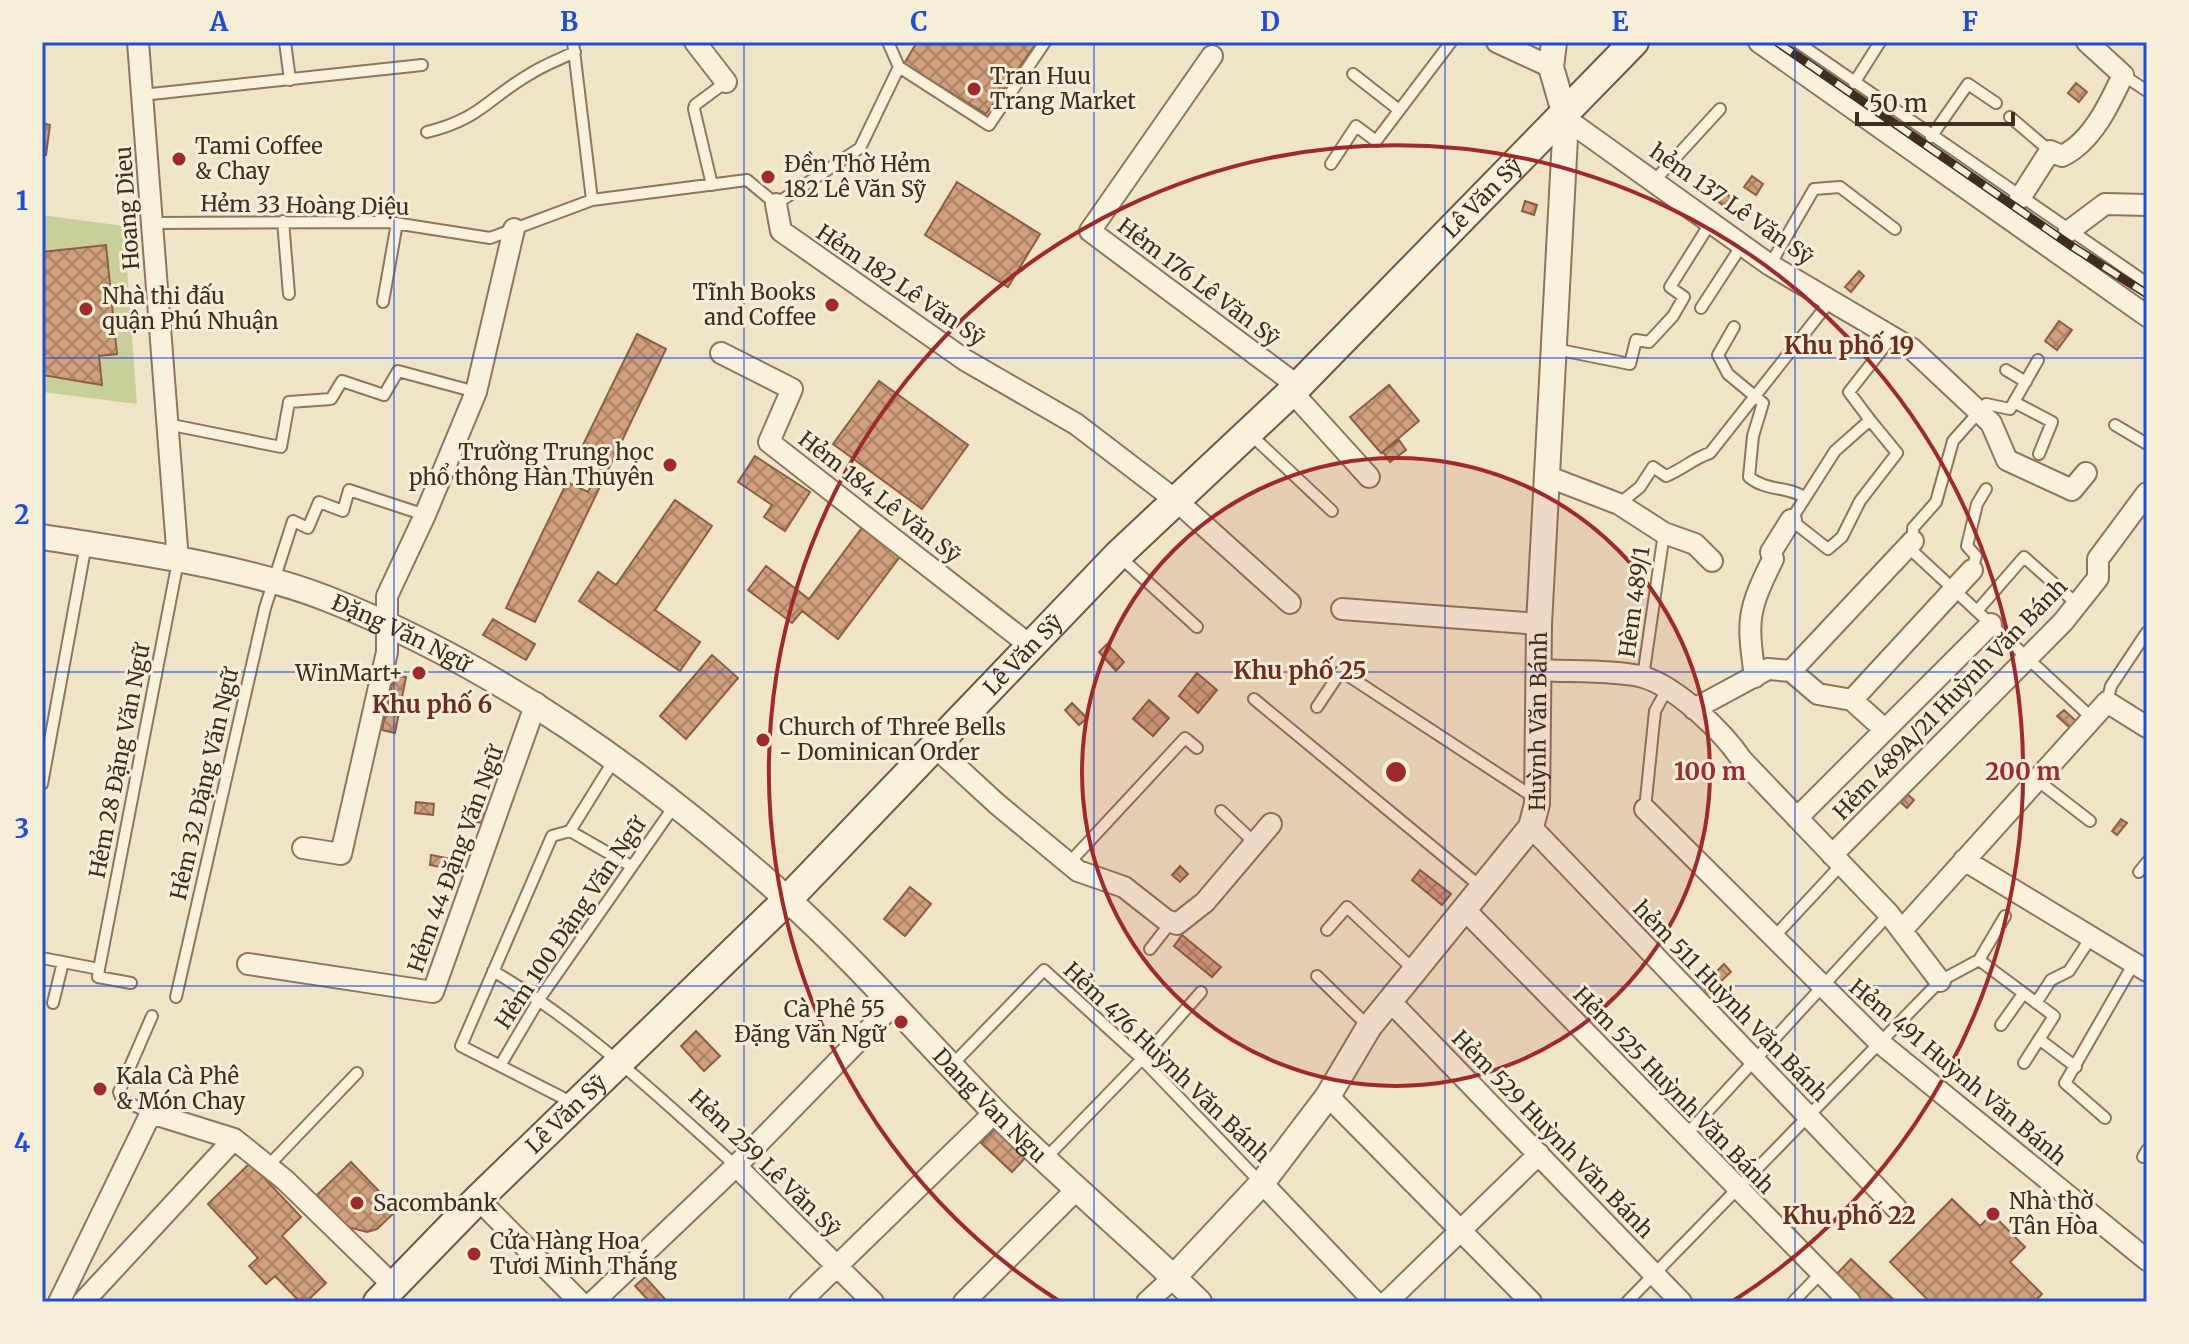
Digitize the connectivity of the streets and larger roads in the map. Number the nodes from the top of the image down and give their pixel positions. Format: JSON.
{"nodes":[{"id":1,"x":138,"y":42,"type":"edge"},
{"id":2,"x":695,"y":42,"type":"edge"},
{"id":3,"x":1497,"y":42,"type":"edge"},
{"id":4,"x":1554,"y":42,"type":"edge"},
{"id":5,"x":1634,"y":42,"type":"edge"},
{"id":6,"x":1759,"y":42,"type":"edge"},
{"id":7,"x":2087,"y":42,"type":"edge"},
{"id":8,"x":1212,"y":56,"type":"dead end"},
{"id":9,"x":1551,"y":67,"type":"junction"},
{"id":10,"x":726,"y":82,"type":"road end"},
{"id":11,"x":1565,"y":114,"type":"junction"},
{"id":12,"x":2020,"y":198,"type":"road end"},
{"id":13,"x":776,"y":204,"type":"road end"},
{"id":14,"x":2147,"y":205,"type":"edge"},
{"id":15,"x":514,"y":229,"type":"road end"},
{"id":16,"x":2069,"y":231,"type":"road end"},
{"id":17,"x":2147,"y":316,"type":"edge"},
{"id":18,"x":721,"y":353,"type":"dead end"},
{"id":19,"x":1295,"y":389,"type":"junction"},
{"id":20,"x":2086,"y":473,"type":"dead end"},
{"id":21,"x":1369,"y":477,"type":"dead end"},
{"id":22,"x":1549,"y":477,"type":"junction"},
{"id":23,"x":2147,"y":493,"type":"edge"},
{"id":24,"x":1178,"y":502,"type":"junction"},
{"id":25,"x":1791,"y":520,"type":"road end"},
{"id":26,"x":42,"y":537,"type":"edge"},
{"id":27,"x":1910,"y":544,"type":"road end"},
{"id":28,"x":178,"y":561,"type":"junction"},
{"id":29,"x":1712,"y":561,"type":"dead end"},
{"id":30,"x":1972,"y":570,"type":"road end"},
{"id":31,"x":1290,"y":603,"type":"dead end"},
{"id":32,"x":1342,"y":609,"type":"dead end"},
{"id":33,"x":1984,"y":618,"type":"road end"},
{"id":34,"x":386,"y":624,"type":"junction"},
{"id":35,"x":1539,"y":624,"type":"junction"},
{"id":36,"x":1032,"y":647,"type":"junction"},
{"id":37,"x":1537,"y":670,"type":"junction"},
{"id":38,"x":1791,"y":671,"type":"junction"},
{"id":39,"x":1755,"y":677,"type":"junction"},
{"id":40,"x":1852,"y":700,"type":"junction"},
{"id":41,"x":536,"y":703,"type":"junction"},
{"id":42,"x":1694,"y":709,"type":"junction"},
{"id":43,"x":2147,"y":727,"type":"edge"},
{"id":44,"x":1883,"y":728,"type":"junction"},
{"id":45,"x":934,"y":746,"type":"junction"},
{"id":46,"x":1645,"y":809,"type":"road end"},
{"id":47,"x":1797,"y":818,"type":"junction"},
{"id":48,"x":1271,"y":824,"type":"dead end"},
{"id":49,"x":1531,"y":827,"type":"junction"},
{"id":50,"x":303,"y":848,"type":"dead end"},
{"id":51,"x":1837,"y":860,"type":"junction"},
{"id":52,"x":1964,"y":860,"type":"junction"},
{"id":53,"x":787,"y":900,"type":"junction"},
{"id":54,"x":1465,"y":910,"type":"junction"},
{"id":55,"x":1895,"y":922,"type":"junction"},
{"id":56,"x":248,"y":964,"type":"dead end"},
{"id":57,"x":2140,"y":967,"type":"edge"},
{"id":58,"x":1940,"y":981,"type":"road end"},
{"id":59,"x":1389,"y":1000,"type":"junction"},
{"id":60,"x":892,"y":1006,"type":"junction"},
{"id":61,"x":1328,"y":1096,"type":"junction"},
{"id":62,"x":995,"y":1112,"type":"junction"},
{"id":63,"x":234,"y":1139,"type":"junction"},
{"id":64,"x":1539,"y":1154,"type":"junction"},
{"id":65,"x":736,"y":1166,"type":"junction"},
{"id":66,"x":1262,"y":1183,"type":"junction"},
{"id":67,"x":1078,"y":1188,"type":"junction"},
{"id":68,"x":478,"y":1199,"type":"junction"},
{"id":69,"x":1896,"y":1208,"type":"dead end"},
{"id":70,"x":1459,"y":1230,"type":"junction"},
{"id":71,"x":2147,"y":1260,"type":"edge"},
{"id":72,"x":839,"y":1267,"type":"junction"},
{"id":73,"x":1174,"y":1277,"type":"junction"},
{"id":74,"x":386,"y":1294,"type":"edge"},
{"id":75,"x":54,"y":1298,"type":"edge"},
{"id":76,"x":83,"y":1302,"type":"edge"},
{"id":77,"x":580,"y":1302,"type":"edge"},
{"id":78,"x":593,"y":1302,"type":"edge"},
{"id":79,"x":800,"y":1302,"type":"edge"},
{"id":80,"x":873,"y":1302,"type":"edge"},
{"id":81,"x":964,"y":1302,"type":"edge"},
{"id":82,"x":1147,"y":1302,"type":"edge"},
{"id":83,"x":1199,"y":1302,"type":"edge"},
{"id":84,"x":1375,"y":1302,"type":"edge"},
{"id":85,"x":1387,"y":1302,"type":"edge"},
{"id":86,"x":1531,"y":1302,"type":"edge"},
{"id":87,"x":1681,"y":1302,"type":"edge"},
{"id":88,"x":1850,"y":1302,"type":"edge"}],
"edges":[{"from":1,"to":28,"type":"street","name":"Hoang Dieu"},
{"from":2,"to":10,"type":"street"},
{"from":3,"to":9,"type":"street"},
{"from":4,"to":9,"type":"street","name":"Huỳnh Văn Bánh"},
{"from":5,"to":11,"type":"main road","name":"Lê Văn Sỹ"},
{"from":6,"to":17,"type":"street"},
{"from":7,"to":12,"type":"street"},
{"from":8,"to":19,"type":"street","name":"Hẻm 176 Lê Văn Sỹ"},
{"from":9,"to":11,"type":"street","name":"Huỳnh Văn Bánh"},
{"from":11,"to":19,"type":"main road","name":"Lê Văn Sỹ"},
{"from":11,"to":20,"type":"street","name":"hẻm 137 Lê Văn Sỹ"},
{"from":11,"to":22,"type":"street","name":"Huỳnh Văn Bánh"},
{"from":13,"to":24,"type":"street","name":"Hẻm 182 Lê Văn Sỹ"},
{"from":14,"to":16,"type":"street"},
{"from":15,"to":34,"type":"street"},
{"from":18,"to":36,"type":"street","name":"Hẻm 184 Lê Văn Sỹ"},
{"from":19,"to":21,"type":"street"},
{"from":19,"to":24,"type":"main road","name":"Lê Văn Sỹ"},
{"from":22,"to":29,"type":"street"},
{"from":22,"to":35,"type":"street","name":"Huỳnh Văn Bánh"},
{"from":23,"to":51,"type":"street","name":"Hẻm 489A/21 Huỳnh Văn Bánh"},
{"from":24,"to":31,"type":"street","name":"Hẻm 182 Lê Văn Sỹ"},
{"from":24,"to":36,"type":"main road","name":"Lê Văn Sỹ"},
{"from":25,"to":39,"type":"street"},
{"from":26,"to":28,"type":"street","name":"Đặng Văn Ngữ"},
{"from":27,"to":38,"type":"street"},
{"from":28,"to":34,"type":"street","name":"Đặng Văn Ngữ"},
{"from":30,"to":40,"type":"street"},
{"from":32,"to":35,"type":"street"},
{"from":33,"to":44,"type":"street"},
{"from":34,"to":41,"type":"street","name":"Đặng Văn Ngữ"},
{"from":34,"to":50,"type":"street"},
{"from":35,"to":37,"type":"street","name":"Huỳnh Văn Bánh"},
{"from":36,"to":45,"type":"main road","name":"Lê Văn Sỹ"},
{"from":37,"to":42,"type":"street"},
{"from":37,"to":49,"type":"street","name":"Huỳnh Văn Bánh"},
{"from":38,"to":39,"type":"street"},
{"from":38,"to":40,"type":"street"},
{"from":39,"to":42,"type":"street"},
{"from":40,"to":44,"type":"street"},
{"from":41,"to":53,"type":"street","name":"Đặng Văn Ngữ"},
{"from":41,"to":56,"type":"street","name":"Hẻm 44 Đặng Văn Ngữ"},
{"from":42,"to":47,"type":"street"},
{"from":43,"to":52,"type":"street"},
{"from":44,"to":47,"type":"street"},
{"from":45,"to":48,"type":"street"},
{"from":45,"to":53,"type":"main road","name":"Lê Văn Sỹ"},
{"from":46,"to":71,"type":"street","name":"Hẻm 491 Huỳnh Văn Bánh"},
{"from":47,"to":51,"type":"street"},
{"from":49,"to":54,"type":"street","name":"Huỳnh Văn Bánh"},
{"from":49,"to":69,"type":"street","name":"hẻm 511 Huỳnh Văn Bánh"},
{"from":51,"to":55,"type":"street"},
{"from":52,"to":55,"type":"street"},
{"from":52,"to":57,"type":"street"},
{"from":53,"to":60,"type":"street","name":"Dang Van Ngu"},
{"from":53,"to":68,"type":"main road","name":"Lê Văn Sỹ"},
{"from":54,"to":59,"type":"street","name":"Huỳnh Văn Bánh"},
{"from":54,"to":88,"type":"street","name":"Hẻm 525 Huỳnh Văn Bánh"},
{"from":55,"to":58,"type":"street"},
{"from":59,"to":61,"type":"street","name":"Huỳnh Văn Bánh"},
{"from":59,"to":64,"type":"street","name":"Hẻm 529 Huỳnh Văn Bánh"},
{"from":60,"to":62,"type":"street","name":"Dang Van Ngu"},
{"from":60,"to":65,"type":"street"},
{"from":61,"to":66,"type":"street","name":"Huỳnh Văn Bánh"},
{"from":61,"to":70,"type":"street"},
{"from":62,"to":67,"type":"street","name":"Dang Van Ngu"},
{"from":62,"to":72,"type":"street"},
{"from":63,"to":74,"type":"street"},
{"from":63,"to":75,"type":"street"},
{"from":63,"to":76,"type":"street"},
{"from":64,"to":70,"type":"street","name":"Hẻm 529 Huỳnh Văn Bánh"},
{"from":64,"to":87,"type":"street","name":"Hẻm 529 Huỳnh Văn Bánh"},
{"from":65,"to":72,"type":"street","name":"Hẻm 259 Lê Văn Sỹ"},
{"from":65,"to":78,"type":"street"},
{"from":66,"to":73,"type":"street","name":"Huỳnh Văn Bánh"},
{"from":66,"to":84,"type":"street"},
{"from":67,"to":73,"type":"street","name":"Dang Van Ngu"},
{"from":67,"to":81,"type":"street"},
{"from":68,"to":74,"type":"main road","name":"Lê Văn Sỹ"},
{"from":68,"to":77,"type":"street"},
{"from":70,"to":85,"type":"street","name":"Hẻm 529 Huỳnh Văn Bánh"},
{"from":70,"to":86,"type":"street"},
{"from":72,"to":79,"type":"street"},
{"from":72,"to":80,"type":"street","name":"Hẻm 259 Lê Văn Sỹ"},
{"from":73,"to":82,"type":"street"},
{"from":73,"to":83,"type":"street","name":"Dang Van Ngu"}]}
